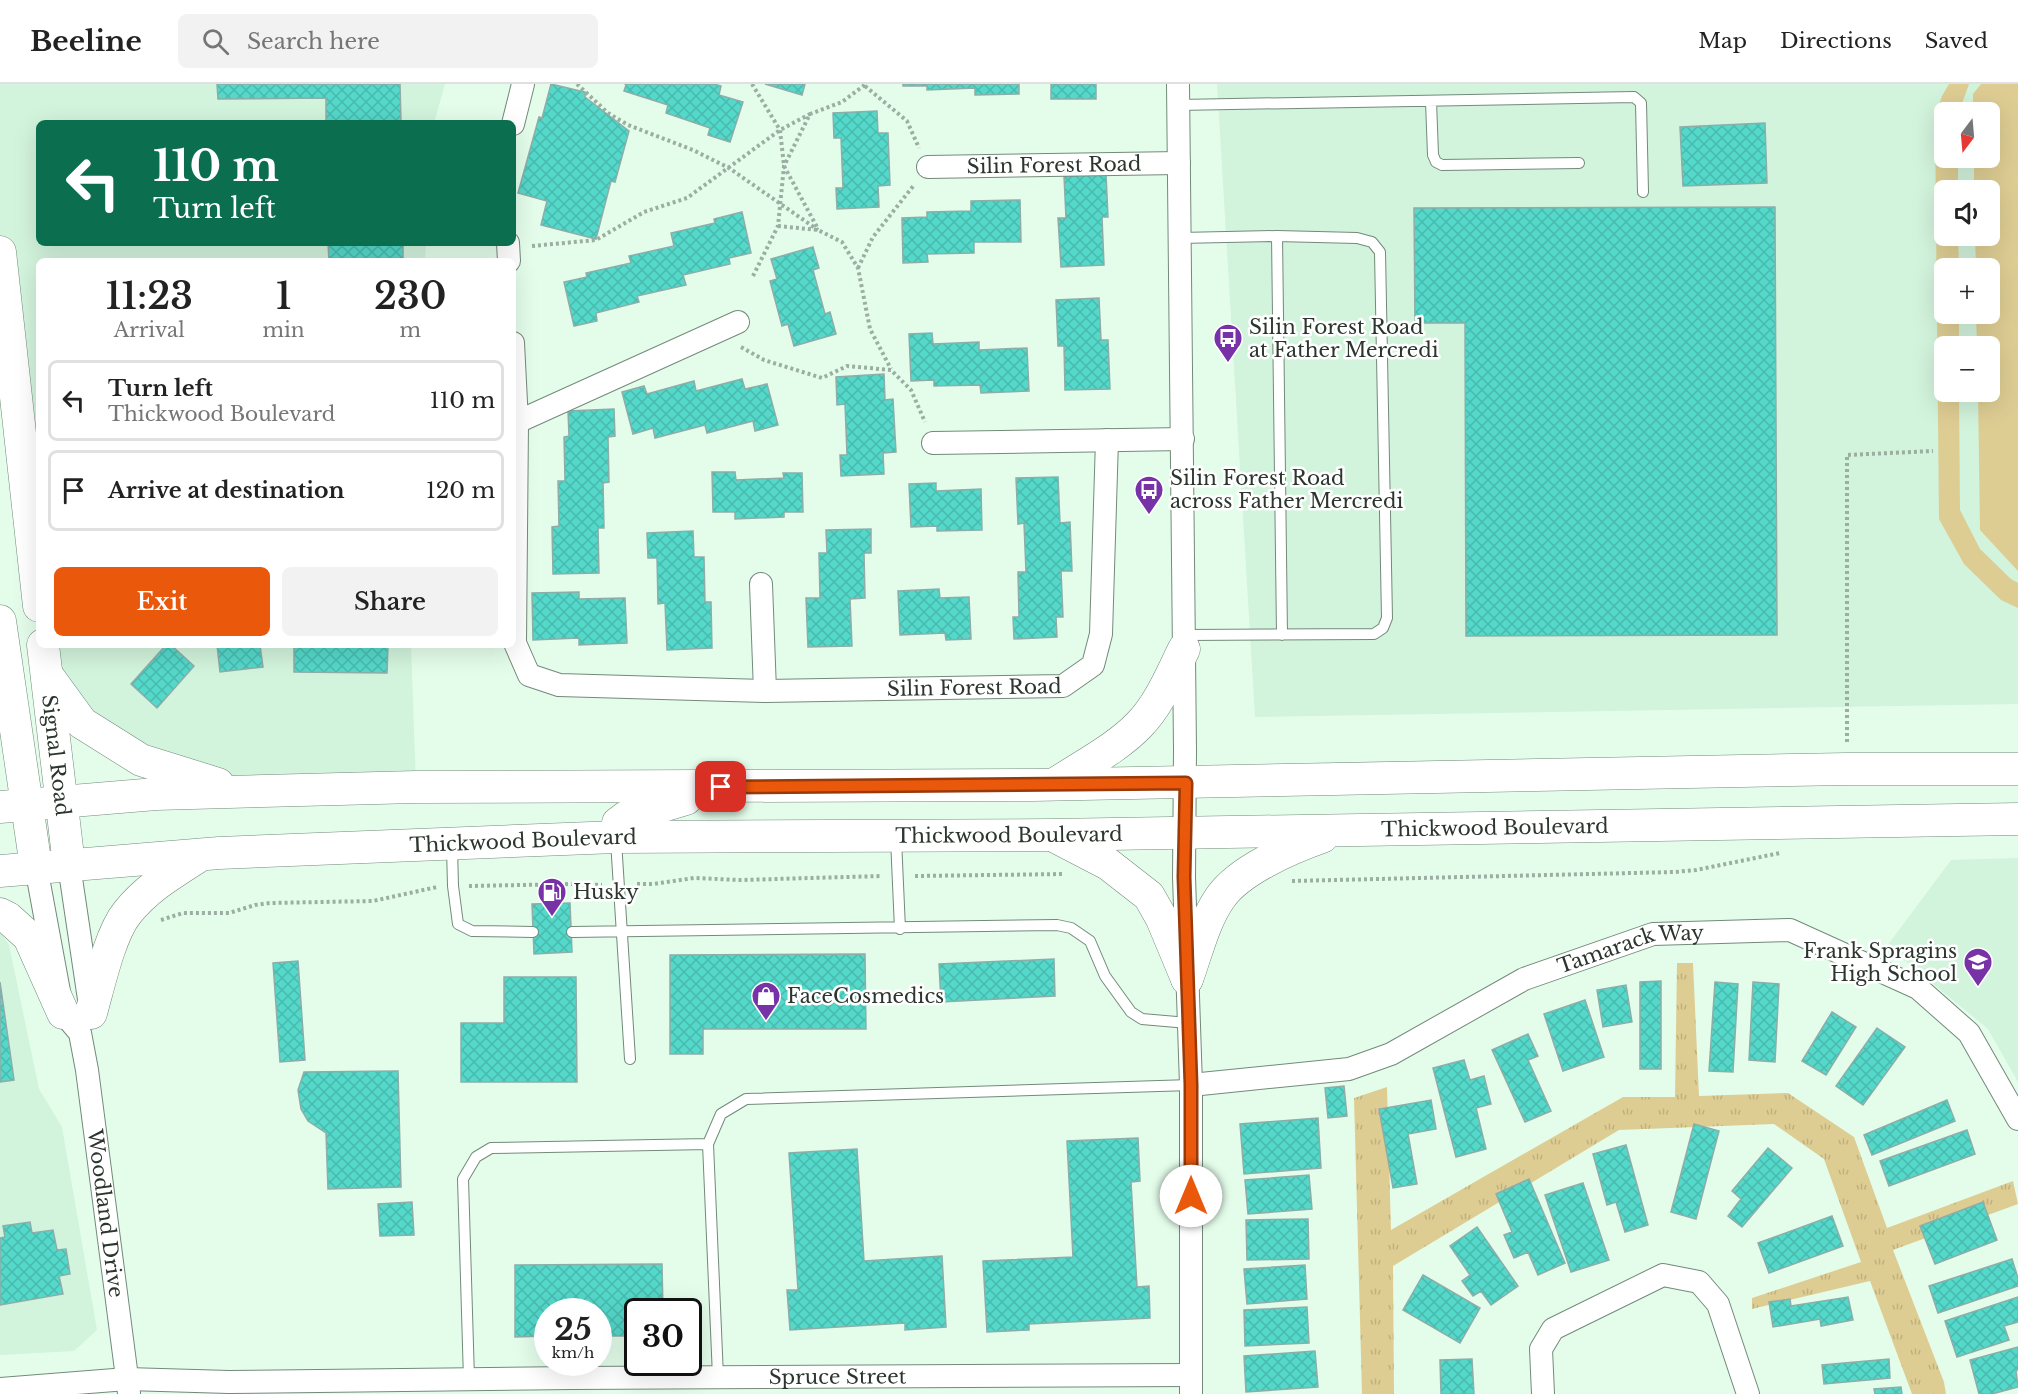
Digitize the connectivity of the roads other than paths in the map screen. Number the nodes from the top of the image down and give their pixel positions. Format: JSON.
{"nodes":[{"id":1,"x":523,"y":84,"type":"edge"},
{"id":2,"x":1178,"y":94,"type":"edge"},
{"id":3,"x":1431,"y":101,"type":"junction"},
{"id":4,"x":514,"y":120,"type":"edge"},
{"id":5,"x":1179,"y":163,"type":"junction"},
{"id":6,"x":1579,"y":163,"type":"dead end"},
{"id":7,"x":928,"y":168,"type":"road end"},
{"id":8,"x":1643,"y":192,"type":"dead end"},
{"id":9,"x":1277,"y":237,"type":"junction"},
{"id":10,"x":1180,"y":238,"type":"junction"},
{"id":11,"x":0,"y":252,"type":"edge"},
{"id":12,"x":738,"y":322,"type":"dead end"},
{"id":13,"x":516,"y":402,"type":"edge"},
{"id":14,"x":517,"y":422,"type":"junction"},
{"id":15,"x":1183,"y":438,"type":"junction"},
{"id":16,"x":1107,"y":440,"type":"junction"},
{"id":17,"x":933,"y":443,"type":"road end"},
{"id":18,"x":516,"y":532,"type":"edge"},
{"id":19,"x":36,"y":579,"type":"edge"},
{"id":20,"x":761,"y":584,"type":"dead end"},
{"id":21,"x":0,"y":621,"type":"edge"},
{"id":22,"x":1282,"y":634,"type":"junction"},
{"id":23,"x":1184,"y":642,"type":"junction"},
{"id":24,"x":516,"y":645,"type":"edge"},
{"id":25,"x":45,"y":660,"type":"edge"},
{"id":26,"x":765,"y":691,"type":"junction"},
{"id":27,"x":8,"y":730,"type":"edge"},
{"id":28,"x":2018,"y":768,"type":"edge"},
{"id":29,"x":1186,"y":783,"type":"junction"},
{"id":30,"x":1055,"y":784,"type":"junction"},
{"id":31,"x":697,"y":787,"type":"junction"},
{"id":32,"x":242,"y":792,"type":"junction"},
{"id":33,"x":60,"y":801,"type":"junction"},
{"id":34,"x":13,"y":806,"type":"edge"},
{"id":35,"x":2018,"y":819,"type":"edge"},
{"id":36,"x":1343,"y":830,"type":"junction"},
{"id":37,"x":1184,"y":832,"type":"junction"},
{"id":38,"x":896,"y":835,"type":"junction"},
{"id":39,"x":1052,"y":835,"type":"junction"},
{"id":40,"x":616,"y":837,"type":"junction"},
{"id":41,"x":452,"y":845,"type":"junction"},
{"id":42,"x":200,"y":856,"type":"junction"},
{"id":43,"x":69,"y":865,"type":"junction"},
{"id":44,"x":36,"y":867,"type":"junction"},
{"id":45,"x":0,"y":871,"type":"edge"},
{"id":46,"x":0,"y":914,"type":"edge"},
{"id":47,"x":900,"y":929,"type":"junction"},
{"id":48,"x":533,"y":932,"type":"dead end"},
{"id":49,"x":572,"y":932,"type":"dead end"},
{"id":50,"x":622,"y":932,"type":"junction"},
{"id":51,"x":1187,"y":979,"type":"junction"},
{"id":52,"x":78,"y":1019,"type":"junction"},
{"id":53,"x":1188,"y":1023,"type":"junction"},
{"id":54,"x":630,"y":1059,"type":"dead end"},
{"id":55,"x":1191,"y":1085,"type":"junction"},
{"id":56,"x":2018,"y":1119,"type":"edge"},
{"id":57,"x":708,"y":1144,"type":"junction"},
{"id":58,"x":718,"y":1377,"type":"junction"},
{"id":59,"x":469,"y":1379,"type":"junction"},
{"id":60,"x":1191,"y":1384,"type":"edge"},
{"id":61,"x":128,"y":1386,"type":"edge"},
{"id":62,"x":0,"y":1389,"type":"edge"},
{"id":63,"x":1543,"y":1394,"type":"edge"},
{"id":64,"x":1748,"y":1394,"type":"edge"}],
"edges":[{"from":1,"to":4,"type":"street"},
{"from":2,"to":3,"type":"lane"},
{"from":2,"to":5,"type":"street"},
{"from":3,"to":6,"type":"lane"},
{"from":3,"to":8,"type":"lane"},
{"from":5,"to":7,"type":"street","name":"Silin Forest Road"},
{"from":5,"to":10,"type":"street"},
{"from":9,"to":10,"type":"lane"},
{"from":9,"to":22,"type":"lane"},
{"from":9,"to":22,"type":"lane"},
{"from":10,"to":15,"type":"street"},
{"from":11,"to":19,"type":"main road"},
{"from":12,"to":14,"type":"street"},
{"from":13,"to":14,"type":"street","name":"Silin Forest Road"},
{"from":14,"to":18,"type":"street","name":"Silin Forest Road"},
{"from":15,"to":16,"type":"street"},
{"from":15,"to":23,"type":"street"},
{"from":16,"to":17,"type":"street"},
{"from":16,"to":26,"type":"street","name":"Silin Forest Road"},
{"from":20,"to":26,"type":"street"},
{"from":21,"to":27,"type":"main road","name":"Signal Road"},
{"from":22,"to":23,"type":"lane"},
{"from":23,"to":29,"type":"street"},
{"from":23,"to":30,"type":"main road"},
{"from":24,"to":26,"type":"street","name":"Silin Forest Road"},
{"from":25,"to":32,"type":"main road"},
{"from":25,"to":33,"type":"main road","name":"Signal Road"},
{"from":27,"to":34,"type":"main road","name":"Signal Road"},
{"from":28,"to":29,"type":"main road"},
{"from":29,"to":30,"type":"main road"},
{"from":29,"to":37,"type":"street"},
{"from":30,"to":31,"type":"main road"},
{"from":31,"to":32,"type":"main road"},
{"from":31,"to":40,"type":"main road"},
{"from":32,"to":33,"type":"main road"},
{"from":33,"to":34,"type":"main road"},
{"from":33,"to":43,"type":"main road","name":"Signal Road"},
{"from":34,"to":44,"type":"main road","name":"Signal Road"},
{"from":35,"to":36,"type":"main road","name":"Thickwood Boulevard"},
{"from":36,"to":37,"type":"main road","name":"Thickwood Boulevard"},
{"from":36,"to":51,"type":"main road"},
{"from":37,"to":39,"type":"main road","name":"Thickwood Boulevard"},
{"from":37,"to":51,"type":"street"},
{"from":38,"to":39,"type":"main road","name":"Thickwood Boulevard"},
{"from":38,"to":40,"type":"main road","name":"Thickwood Boulevard"},
{"from":38,"to":47,"type":"lane"},
{"from":39,"to":51,"type":"main road"},
{"from":40,"to":41,"type":"main road","name":"Thickwood Boulevard"},
{"from":40,"to":50,"type":"lane"},
{"from":41,"to":42,"type":"main road","name":"Thickwood Boulevard"},
{"from":41,"to":48,"type":"lane"},
{"from":42,"to":43,"type":"main road","name":"Thickwood Boulevard"},
{"from":42,"to":52,"type":"main road"},
{"from":43,"to":44,"type":"main road","name":"Thickwood Boulevard"},
{"from":43,"to":52,"type":"street","name":"Woodland Drive"},
{"from":44,"to":45,"type":"main road","name":"Thickwood Boulevard"},
{"from":44,"to":52,"type":"street","name":"Woodland Drive"},
{"from":46,"to":52,"type":"main road"},
{"from":47,"to":50,"type":"lane"},
{"from":47,"to":53,"type":"lane"},
{"from":49,"to":50,"type":"lane"},
{"from":50,"to":54,"type":"lane"},
{"from":51,"to":53,"type":"street"},
{"from":52,"to":61,"type":"street","name":"Woodland Drive"},
{"from":53,"to":55,"type":"street"},
{"from":55,"to":56,"type":"street","name":"Tamarack Way"},
{"from":55,"to":57,"type":"lane"},
{"from":55,"to":60,"type":"street"},
{"from":57,"to":58,"type":"lane"},
{"from":57,"to":59,"type":"lane"},
{"from":58,"to":59,"type":"street","name":"Spruce Street"},
{"from":58,"to":60,"type":"street","name":"Spruce Street"},
{"from":59,"to":61,"type":"street","name":"Spruce Street"},
{"from":61,"to":62,"type":"street","name":"Spruce Street"},
{"from":63,"to":64,"type":"street"}]}
